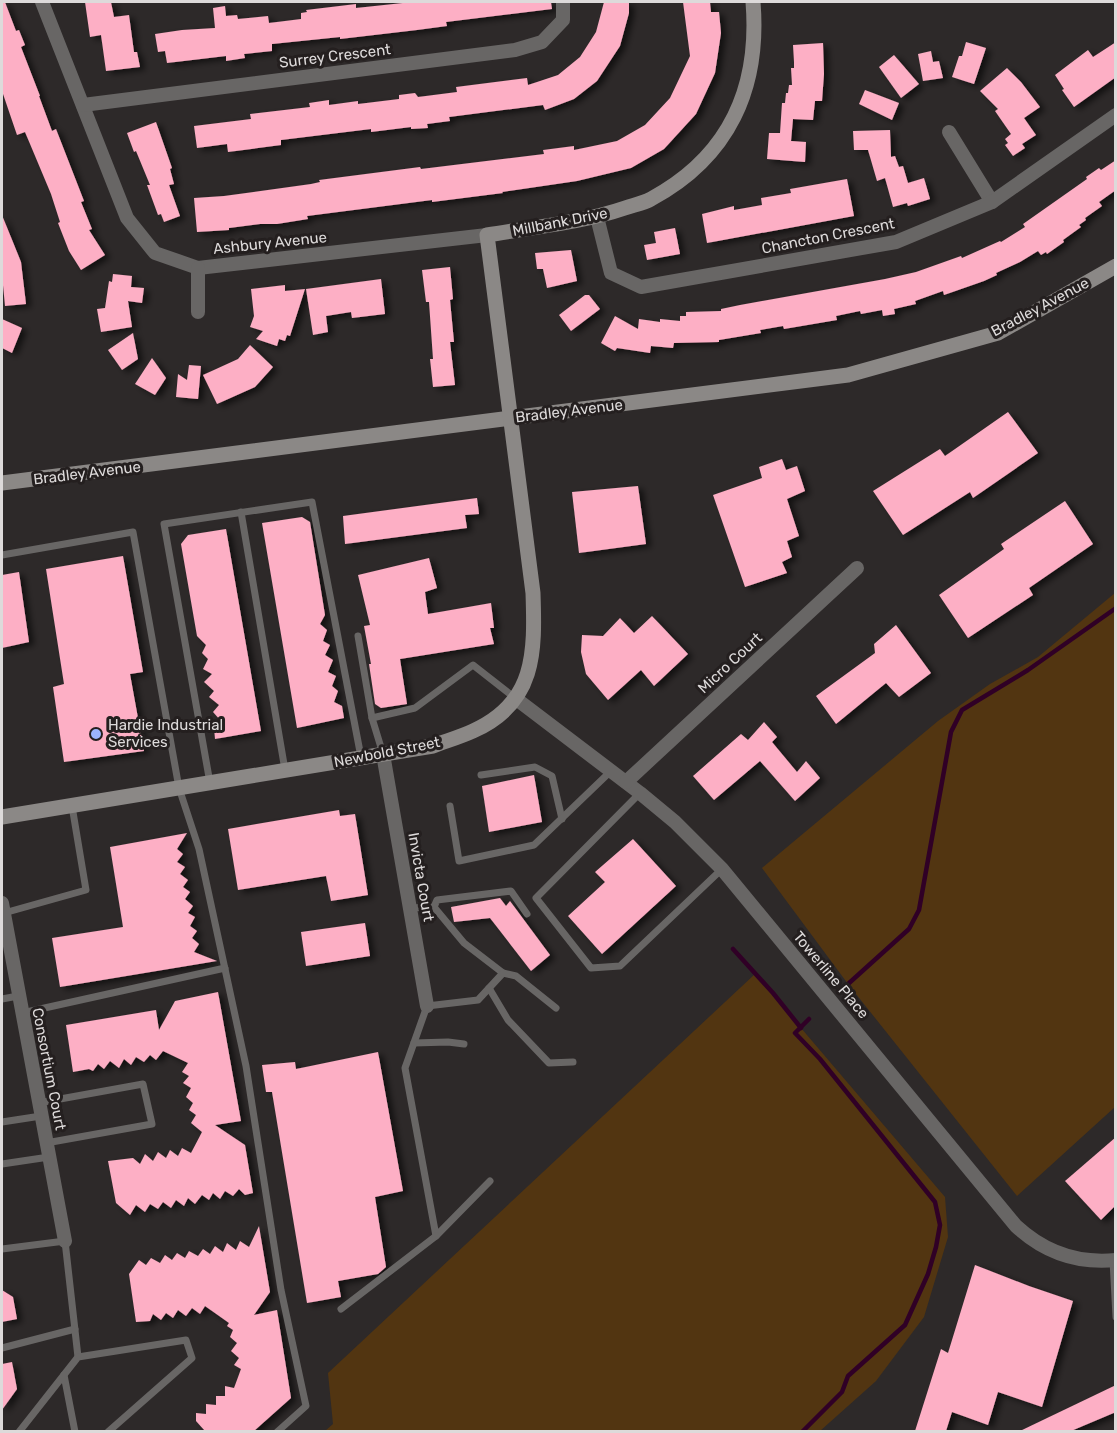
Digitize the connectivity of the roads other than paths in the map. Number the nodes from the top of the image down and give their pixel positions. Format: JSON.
{"nodes":[{"id":1,"x":42,"y":2,"type":"edge"},
{"id":2,"x":563,"y":2,"type":"edge"},
{"id":3,"x":753,"y":2,"type":"edge"},
{"id":4,"x":83,"y":105,"type":"junction"},
{"id":5,"x":1116,"y":116,"type":"edge"},
{"id":6,"x":949,"y":132,"type":"dead end"},
{"id":7,"x":992,"y":202,"type":"junction"},
{"id":8,"x":597,"y":218,"type":"junction"},
{"id":9,"x":487,"y":235,"type":"junction"},
{"id":10,"x":1116,"y":266,"type":"edge"},
{"id":11,"x":198,"y":268,"type":"junction"},
{"id":12,"x":198,"y":312,"type":"dead end"},
{"id":13,"x":510,"y":419,"type":"junction"},
{"id":14,"x":2,"y":483,"type":"edge"},
{"id":15,"x":241,"y":512,"type":"junction"},
{"id":16,"x":2,"y":555,"type":"edge"},
{"id":17,"x":857,"y":568,"type":"dead end"},
{"id":18,"x":358,"y":636,"type":"dead end"},
{"id":19,"x":515,"y":698,"type":"junction"},
{"id":20,"x":372,"y":718,"type":"junction"},
{"id":21,"x":383,"y":754,"type":"junction"},
{"id":22,"x":361,"y":758,"type":"junction"},
{"id":23,"x":285,"y":770,"type":"junction"},
{"id":24,"x":611,"y":771,"type":"junction"},
{"id":25,"x":481,"y":776,"type":"dead end"},
{"id":26,"x":626,"y":782,"type":"junction"},
{"id":27,"x":210,"y":783,"type":"junction"},
{"id":28,"x":179,"y":788,"type":"junction"},
{"id":29,"x":640,"y":793,"type":"junction"},
{"id":30,"x":72,"y":806,"type":"junction"},
{"id":31,"x":450,"y":806,"type":"dead end"},
{"id":32,"x":2,"y":817,"type":"edge"},
{"id":33,"x":562,"y":819,"type":"junction"},
{"id":34,"x":722,"y":869,"type":"junction"},
{"id":35,"x":434,"y":907,"type":"junction"},
{"id":36,"x":2,"y":908,"type":"edge"},
{"id":37,"x":410,"y":908,"type":"junction"},
{"id":38,"x":527,"y":914,"type":"dead end"},
{"id":39,"x":225,"y":968,"type":"junction"},
{"id":40,"x":503,"y":973,"type":"junction"},
{"id":41,"x":489,"y":988,"type":"junction"},
{"id":42,"x":18,"y":996,"type":"junction"},
{"id":43,"x":2,"y":999,"type":"edge"},
{"id":44,"x":427,"y":1006,"type":"junction"},
{"id":45,"x":556,"y":1008,"type":"dead end"},
{"id":46,"x":22,"y":1013,"type":"junction"},
{"id":47,"x":414,"y":1043,"type":"junction"},
{"id":48,"x":464,"y":1044,"type":"dead end"},
{"id":49,"x":573,"y":1062,"type":"dead end"},
{"id":50,"x":40,"y":1109,"type":"junction"},
{"id":51,"x":2,"y":1122,"type":"edge"},
{"id":52,"x":47,"y":1150,"type":"junction"},
{"id":53,"x":2,"y":1164,"type":"edge"},
{"id":54,"x":490,"y":1181,"type":"dead end"},
{"id":55,"x":436,"y":1236,"type":"junction"},
{"id":56,"x":64,"y":1240,"type":"junction"},
{"id":57,"x":2,"y":1249,"type":"edge"},
{"id":58,"x":1114,"y":1260,"type":"edge"},
{"id":59,"x":1115,"y":1291,"type":"edge"},
{"id":60,"x":341,"y":1309,"type":"dead end"},
{"id":61,"x":1116,"y":1317,"type":"edge"},
{"id":62,"x":75,"y":1329,"type":"junction"},
{"id":63,"x":2,"y":1348,"type":"edge"},
{"id":64,"x":78,"y":1357,"type":"junction"},
{"id":65,"x":64,"y":1375,"type":"junction"},
{"id":66,"x":19,"y":1431,"type":"edge"},
{"id":67,"x":75,"y":1431,"type":"edge"},
{"id":68,"x":108,"y":1431,"type":"edge"},
{"id":69,"x":277,"y":1431,"type":"edge"}],
"edges":[{"from":1,"to":4,"type":"street","name":"Ashbury Avenue"},
{"from":2,"to":4,"type":"street","name":"Surrey Crescent"},
{"from":3,"to":8,"type":"street","name":"Millbank Drive"},
{"from":4,"to":11,"type":"street","name":"Ashbury Avenue"},
{"from":5,"to":7,"type":"street","name":"Chancton Crescent"},
{"from":6,"to":7,"type":"street"},
{"from":7,"to":8,"type":"street","name":"Chancton Crescent"},
{"from":8,"to":9,"type":"street","name":"Millbank Drive"},
{"from":9,"to":11,"type":"street","name":"Ashbury Avenue"},
{"from":9,"to":13,"type":"street"},
{"from":10,"to":13,"type":"street","name":"Bradley Avenue"},
{"from":11,"to":12,"type":"street"},
{"from":13,"to":14,"type":"street","name":"Bradley Avenue"},
{"from":13,"to":19,"type":"street","name":"Newbold Street"},
{"from":15,"to":22,"type":"lane"},
{"from":15,"to":23,"type":"lane"},
{"from":15,"to":27,"type":"lane"},
{"from":16,"to":28,"type":"lane"},
{"from":17,"to":26,"type":"street","name":"Micro Court"},
{"from":18,"to":20,"type":"lane"},
{"from":19,"to":20,"type":"lane"},
{"from":19,"to":21,"type":"street","name":"Newbold Street"},
{"from":19,"to":24,"type":"street","name":"Towerline Place"},
{"from":20,"to":21,"type":"lane"},
{"from":21,"to":22,"type":"street","name":"Newbold Street"},
{"from":21,"to":37,"type":"street","name":"Invicta Court"},
{"from":22,"to":23,"type":"street","name":"Newbold Street"},
{"from":23,"to":27,"type":"street","name":"Newbold Street"},
{"from":24,"to":26,"type":"street","name":"Towerline Place"},
{"from":24,"to":33,"type":"lane"},
{"from":25,"to":33,"type":"lane"},
{"from":26,"to":29,"type":"street","name":"Towerline Place"},
{"from":27,"to":28,"type":"street","name":"Newbold Street"},
{"from":28,"to":30,"type":"street","name":"Newbold Street"},
{"from":28,"to":39,"type":"lane"},
{"from":29,"to":34,"type":"street","name":"Towerline Place"},
{"from":29,"to":34,"type":"lane"},
{"from":30,"to":32,"type":"street","name":"Newbold Street"},
{"from":30,"to":36,"type":"lane"},
{"from":31,"to":33,"type":"lane"},
{"from":34,"to":58,"type":"street","name":"Towerline Place"},
{"from":35,"to":37,"type":"lane"},
{"from":35,"to":38,"type":"lane"},
{"from":35,"to":40,"type":"lane"},
{"from":36,"to":42,"type":"street","name":"Consortium Court"},
{"from":37,"to":44,"type":"street","name":"Invicta Court"},
{"from":39,"to":46,"type":"lane"},
{"from":39,"to":69,"type":"lane"},
{"from":40,"to":41,"type":"lane"},
{"from":40,"to":45,"type":"lane"},
{"from":41,"to":44,"type":"lane"},
{"from":41,"to":49,"type":"lane"},
{"from":42,"to":43,"type":"lane"},
{"from":42,"to":46,"type":"street","name":"Consortium Court"},
{"from":44,"to":47,"type":"lane"},
{"from":46,"to":50,"type":"street","name":"Consortium Court"},
{"from":47,"to":48,"type":"lane"},
{"from":47,"to":55,"type":"lane"},
{"from":50,"to":51,"type":"lane"},
{"from":50,"to":52,"type":"street","name":"Consortium Court"},
{"from":50,"to":52,"type":"lane"},
{"from":52,"to":53,"type":"lane"},
{"from":52,"to":56,"type":"street","name":"Consortium Court"},
{"from":54,"to":55,"type":"lane"},
{"from":55,"to":60,"type":"lane"},
{"from":56,"to":57,"type":"lane"},
{"from":56,"to":62,"type":"lane"},
{"from":58,"to":59,"type":"lane"},
{"from":59,"to":61,"type":"lane"},
{"from":62,"to":63,"type":"lane"},
{"from":62,"to":64,"type":"lane"},
{"from":64,"to":65,"type":"lane"},
{"from":64,"to":68,"type":"lane"},
{"from":65,"to":66,"type":"lane"},
{"from":65,"to":67,"type":"lane"}]}
